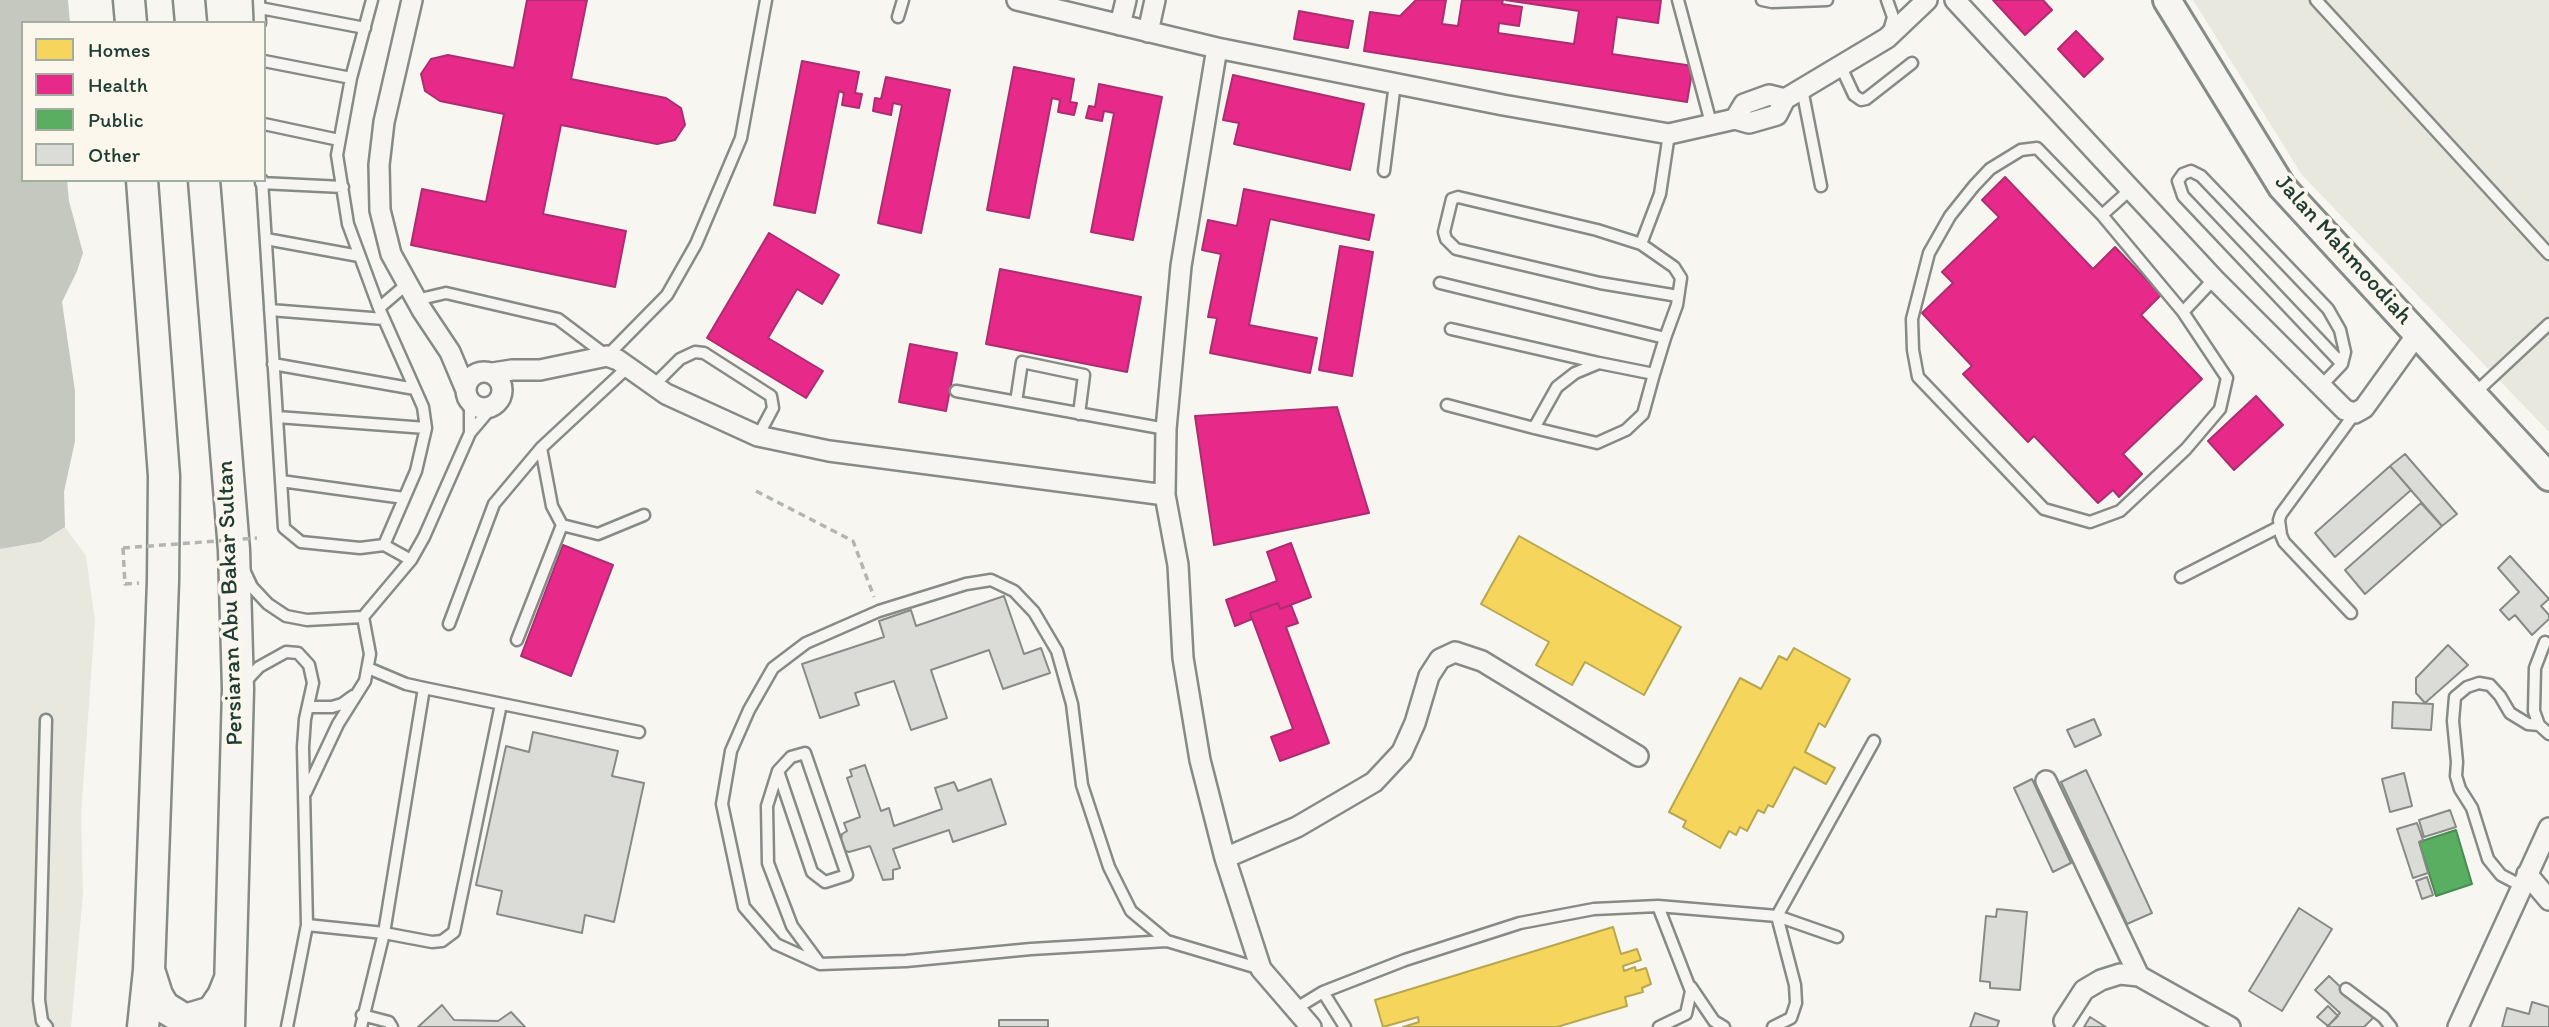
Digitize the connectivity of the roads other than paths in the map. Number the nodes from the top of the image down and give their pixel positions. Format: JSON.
{"nodes":[{"id":1,"x":129,"y":0,"type":"edge"},
{"id":2,"x":189,"y":0,"type":"edge"},
{"id":3,"x":372,"y":0,"type":"edge"},
{"id":4,"x":412,"y":0,"type":"edge"},
{"id":5,"x":766,"y":0,"type":"edge"},
{"id":6,"x":903,"y":0,"type":"edge"},
{"id":7,"x":1017,"y":0,"type":"edge"},
{"id":8,"x":1126,"y":0,"type":"edge"},
{"id":9,"x":1155,"y":0,"type":"edge"},
{"id":10,"x":1678,"y":0,"type":"edge"},
{"id":11,"x":1762,"y":0,"type":"edge"},
{"id":12,"x":1827,"y":0,"type":"edge"},
{"id":13,"x":1887,"y":0,"type":"edge"},
{"id":14,"x":1927,"y":0,"type":"edge"},
{"id":15,"x":1955,"y":0,"type":"edge"},
{"id":16,"x":2167,"y":0,"type":"edge"},
{"id":17,"x":2316,"y":0,"type":"edge"},
{"id":18,"x":259,"y":4,"type":"edge"},
{"id":19,"x":898,"y":17,"type":"dead end"},
{"id":20,"x":131,"y":21,"type":"edge"},
{"id":21,"x":191,"y":21,"type":"edge"},
{"id":22,"x":1120,"y":25,"type":"junction"},
{"id":23,"x":365,"y":28,"type":"junction"},
{"id":24,"x":1149,"y":32,"type":"junction"},
{"id":25,"x":1887,"y":38,"type":"junction"},
{"id":26,"x":1217,"y":48,"type":"junction"},
{"id":27,"x":266,"y":61,"type":"edge"},
{"id":28,"x":1912,"y":63,"type":"dead end"},
{"id":29,"x":1841,"y":67,"type":"junction"},
{"id":30,"x":351,"y":78,"type":"junction"},
{"id":31,"x":1395,"y":83,"type":"junction"},
{"id":32,"x":1802,"y":89,"type":"junction"},
{"id":33,"x":266,"y":124,"type":"edge"},
{"id":34,"x":1711,"y":124,"type":"junction"},
{"id":35,"x":1669,"y":134,"type":"junction"},
{"id":36,"x":339,"y":140,"type":"junction"},
{"id":37,"x":1384,"y":171,"type":"dead end"},
{"id":38,"x":266,"y":181,"type":"edge"},
{"id":39,"x":142,"y":182,"type":"edge"},
{"id":40,"x":204,"y":182,"type":"edge"},
{"id":41,"x":261,"y":182,"type":"edge"},
{"id":42,"x":1821,"y":186,"type":"dead end"},
{"id":43,"x":343,"y":187,"type":"junction"},
{"id":44,"x":2131,"y":189,"type":"junction"},
{"id":45,"x":2102,"y":215,"type":"junction"},
{"id":46,"x":266,"y":239,"type":"junction"},
{"id":47,"x":1641,"y":244,"type":"junction"},
{"id":48,"x":2549,"y":254,"type":"edge"},
{"id":49,"x":359,"y":256,"type":"junction"},
{"id":50,"x":2214,"y":279,"type":"junction"},
{"id":51,"x":1440,"y":283,"type":"dead end"},
{"id":52,"x":411,"y":292,"type":"junction"},
{"id":53,"x":1678,"y":296,"type":"junction"},
{"id":54,"x":379,"y":308,"type":"junction"},
{"id":55,"x":270,"y":310,"type":"junction"},
{"id":56,"x":2183,"y":312,"type":"junction"},
{"id":57,"x":384,"y":319,"type":"junction"},
{"id":58,"x":2549,"y":324,"type":"edge"},
{"id":59,"x":1451,"y":329,"type":"dead end"},
{"id":60,"x":2418,"y":333,"type":"junction"},
{"id":61,"x":1665,"y":338,"type":"junction"},
{"id":62,"x":450,"y":352,"type":"junction"},
{"id":63,"x":607,"y":356,"type":"junction"},
{"id":64,"x":1599,"y":363,"type":"junction"},
{"id":65,"x":274,"y":364,"type":"junction"},
{"id":66,"x":2342,"y":364,"type":"junction"},
{"id":67,"x":628,"y":367,"type":"junction"},
{"id":68,"x":540,"y":370,"type":"junction"},
{"id":69,"x":486,"y":372,"type":"junction"},
{"id":70,"x":1654,"y":374,"type":"junction"},
{"id":71,"x":654,"y":385,"type":"junction"},
{"id":72,"x":2321,"y":386,"type":"junction"},
{"id":73,"x":415,"y":389,"type":"junction"},
{"id":74,"x":956,"y":391,"type":"dead end"},
{"id":75,"x":2474,"y":394,"type":"junction"},
{"id":76,"x":468,"y":396,"type":"junction"},
{"id":77,"x":497,"y":400,"type":"junction"},
{"id":78,"x":1016,"y":402,"type":"junction"},
{"id":79,"x":1447,"y":405,"type":"dead end"},
{"id":80,"x":2355,"y":413,"type":"junction"},
{"id":81,"x":1079,"y":414,"type":"junction"},
{"id":82,"x":277,"y":417,"type":"junction"},
{"id":83,"x":426,"y":428,"type":"junction"},
{"id":84,"x":1534,"y":428,"type":"junction"},
{"id":85,"x":1166,"y":429,"type":"junction"},
{"id":86,"x":470,"y":433,"type":"junction"},
{"id":87,"x":758,"y":436,"type":"junction"},
{"id":88,"x":541,"y":447,"type":"junction"},
{"id":89,"x":2549,"y":477,"type":"edge"},
{"id":90,"x":281,"y":481,"type":"junction"},
{"id":91,"x":1165,"y":495,"type":"junction"},
{"id":92,"x":404,"y":498,"type":"junction"},
{"id":93,"x":644,"y":515,"type":"dead end"},
{"id":94,"x":562,"y":525,"type":"junction"},
{"id":95,"x":2279,"y":527,"type":"junction"},
{"id":96,"x":245,"y":544,"type":"junction"},
{"id":97,"x":384,"y":545,"type":"junction"},
{"id":98,"x":411,"y":559,"type":"junction"},
{"id":99,"x":2181,"y":577,"type":"dead end"},
{"id":100,"x":2351,"y":614,"type":"dead end"},
{"id":101,"x":363,"y":617,"type":"junction"},
{"id":102,"x":449,"y":624,"type":"dead end"},
{"id":103,"x":517,"y":640,"type":"dead end"},
{"id":104,"x":2546,"y":642,"type":"dead end"},
{"id":105,"x":368,"y":668,"type":"junction"},
{"id":106,"x":424,"y":688,"type":"junction"},
{"id":107,"x":238,"y":689,"type":"junction"},
{"id":108,"x":356,"y":694,"type":"junction"},
{"id":109,"x":501,"y":704,"type":"junction"},
{"id":110,"x":307,"y":707,"type":"junction"},
{"id":111,"x":46,"y":720,"type":"dead end"},
{"id":112,"x":2539,"y":725,"type":"junction"},
{"id":113,"x":639,"y":732,"type":"dead end"},
{"id":114,"x":2549,"y":734,"type":"edge"},
{"id":115,"x":1874,"y":741,"type":"dead end"},
{"id":116,"x":1638,"y":756,"type":"dead end"},
{"id":117,"x":778,"y":771,"type":"junction"},
{"id":118,"x":2046,"y":781,"type":"dead end"},
{"id":119,"x":304,"y":798,"type":"junction"},
{"id":120,"x":2549,"y":828,"type":"edge"},
{"id":121,"x":1225,"y":858,"type":"junction"},
{"id":122,"x":2524,"y":880,"type":"junction"},
{"id":123,"x":2549,"y":900,"type":"edge"},
{"id":124,"x":1658,"y":906,"type":"junction"},
{"id":125,"x":1777,"y":916,"type":"junction"},
{"id":126,"x":307,"y":925,"type":"junction"},
{"id":127,"x":384,"y":933,"type":"junction"},
{"id":128,"x":1837,"y":937,"type":"dead end"},
{"id":129,"x":1167,"y":941,"type":"junction"},
{"id":130,"x":820,"y":964,"type":"junction"},
{"id":131,"x":1261,"y":969,"type":"junction"},
{"id":132,"x":149,"y":970,"type":"junction"},
{"id":133,"x":2139,"y":976,"type":"junction"},
{"id":134,"x":1685,"y":977,"type":"junction"},
{"id":135,"x":230,"y":978,"type":"junction"},
{"id":136,"x":2346,"y":989,"type":"dead end"},
{"id":137,"x":1323,"y":992,"type":"junction"},
{"id":138,"x":1295,"y":1009,"type":"junction"},
{"id":139,"x":362,"y":1015,"type":"junction"},
{"id":140,"x":2064,"y":1021,"type":"dead end"},
{"id":141,"x":47,"y":1027,"type":"edge"},
{"id":142,"x":143,"y":1027,"type":"edge"},
{"id":143,"x":229,"y":1027,"type":"edge"},
{"id":144,"x":287,"y":1027,"type":"edge"},
{"id":145,"x":361,"y":1027,"type":"edge"},
{"id":146,"x":393,"y":1027,"type":"edge"},
{"id":147,"x":1311,"y":1027,"type":"edge"},
{"id":148,"x":1345,"y":1027,"type":"edge"},
{"id":149,"x":1659,"y":1027,"type":"edge"},
{"id":150,"x":1724,"y":1027,"type":"edge"},
{"id":151,"x":1773,"y":1027,"type":"edge"},
{"id":152,"x":2230,"y":1027,"type":"edge"},
{"id":153,"x":2391,"y":1027,"type":"edge"},
{"id":154,"x":2459,"y":1027,"type":"edge"}],
"edges":[{"from":1,"to":20,"type":"main road"},
{"from":2,"to":21,"type":"main road"},
{"from":3,"to":23,"type":"lane"},
{"from":4,"to":52,"type":"street"},
{"from":5,"to":63,"type":"lane"},
{"from":6,"to":19,"type":"lane"},
{"from":7,"to":22,"type":"street"},
{"from":8,"to":22,"type":"street"},
{"from":9,"to":24,"type":"street"},
{"from":10,"to":34,"type":"lane"},
{"from":11,"to":12,"type":"lane"},
{"from":13,"to":25,"type":"lane"},
{"from":14,"to":25,"type":"street"},
{"from":15,"to":44,"type":"street"},
{"from":16,"to":60,"type":"main road","name":"Jalan Mahmoodiah"},
{"from":17,"to":48,"type":"lane"},
{"from":18,"to":23,"type":"lane"},
{"from":22,"to":24,"type":"street"},
{"from":23,"to":30,"type":"lane"},
{"from":24,"to":26,"type":"street"},
{"from":25,"to":29,"type":"street"},
{"from":26,"to":31,"type":"street"},
{"from":26,"to":85,"type":"street"},
{"from":27,"to":30,"type":"lane"},
{"from":28,"to":29,"type":"lane"},
{"from":29,"to":32,"type":"street"},
{"from":30,"to":36,"type":"lane"},
{"from":31,"to":35,"type":"street"},
{"from":31,"to":37,"type":"lane"},
{"from":32,"to":34,"type":"street"},
{"from":32,"to":42,"type":"lane"},
{"from":33,"to":36,"type":"lane"},
{"from":34,"to":35,"type":"street"},
{"from":35,"to":47,"type":"lane"},
{"from":36,"to":43,"type":"lane"},
{"from":38,"to":43,"type":"lane"},
{"from":39,"to":132,"type":"main road"},
{"from":40,"to":96,"type":"main road","name":"Persiaran Abu Bakar Sultan"},
{"from":41,"to":46,"type":"lane"},
{"from":43,"to":49,"type":"lane"},
{"from":44,"to":45,"type":"lane"},
{"from":44,"to":50,"type":"street"},
{"from":45,"to":56,"type":"lane"},
{"from":45,"to":56,"type":"lane"},
{"from":46,"to":49,"type":"lane"},
{"from":46,"to":55,"type":"lane"},
{"from":47,"to":53,"type":"lane"},
{"from":47,"to":53,"type":"lane"},
{"from":49,"to":54,"type":"lane"},
{"from":50,"to":56,"type":"lane"},
{"from":50,"to":72,"type":"street"},
{"from":51,"to":61,"type":"lane"},
{"from":52,"to":54,"type":"lane"},
{"from":52,"to":62,"type":"street"},
{"from":52,"to":63,"type":"lane"},
{"from":53,"to":61,"type":"lane"},
{"from":54,"to":57,"type":"lane"},
{"from":55,"to":57,"type":"lane"},
{"from":55,"to":65,"type":"lane"},
{"from":57,"to":73,"type":"lane"},
{"from":58,"to":75,"type":"lane"},
{"from":59,"to":64,"type":"lane"},
{"from":60,"to":75,"type":"main road","name":"Jalan Mahmoodiah"},
{"from":60,"to":80,"type":"street"},
{"from":61,"to":70,"type":"lane"},
{"from":62,"to":69,"type":"street"},
{"from":62,"to":76,"type":"street"},
{"from":63,"to":67,"type":"street"},
{"from":63,"to":68,"type":"street"},
{"from":64,"to":70,"type":"lane"},
{"from":64,"to":84,"type":"lane"},
{"from":65,"to":73,"type":"lane"},
{"from":65,"to":82,"type":"lane"},
{"from":66,"to":66,"type":"lane"},
{"from":66,"to":72,"type":"lane"},
{"from":67,"to":71,"type":"street"},
{"from":67,"to":88,"type":"lane"},
{"from":68,"to":69,"type":"street"},
{"from":68,"to":77,"type":"street"},
{"from":69,"to":76,"type":"street"},
{"from":69,"to":77,"type":"street"},
{"from":70,"to":84,"type":"lane"},
{"from":71,"to":87,"type":"street"},
{"from":71,"to":87,"type":"lane"},
{"from":72,"to":80,"type":"street"},
{"from":73,"to":83,"type":"lane"},
{"from":74,"to":78,"type":"lane"},
{"from":75,"to":89,"type":"main road","name":"Jalan Mahmoodiah"},
{"from":76,"to":77,"type":"street"},
{"from":76,"to":86,"type":"lane"},
{"from":77,"to":86,"type":"lane"},
{"from":78,"to":81,"type":"lane"},
{"from":78,"to":81,"type":"lane"},
{"from":79,"to":84,"type":"lane"},
{"from":80,"to":95,"type":"lane"},
{"from":81,"to":85,"type":"lane"},
{"from":82,"to":83,"type":"lane"},
{"from":82,"to":90,"type":"lane"},
{"from":83,"to":92,"type":"lane"},
{"from":85,"to":91,"type":"street"},
{"from":86,"to":98,"type":"lane"},
{"from":87,"to":91,"type":"street"},
{"from":88,"to":94,"type":"lane"},
{"from":88,"to":102,"type":"lane"},
{"from":90,"to":92,"type":"lane"},
{"from":90,"to":97,"type":"lane"},
{"from":91,"to":121,"type":"street"},
{"from":92,"to":97,"type":"lane"},
{"from":93,"to":94,"type":"lane"},
{"from":94,"to":103,"type":"lane"},
{"from":95,"to":99,"type":"lane"},
{"from":95,"to":100,"type":"lane"},
{"from":96,"to":101,"type":"lane"},
{"from":96,"to":107,"type":"main road","name":"Persiaran Abu Bakar Sultan"},
{"from":97,"to":98,"type":"lane"},
{"from":98,"to":101,"type":"lane"},
{"from":101,"to":105,"type":"lane"},
{"from":104,"to":112,"type":"lane"},
{"from":105,"to":106,"type":"lane"},
{"from":105,"to":108,"type":"lane"},
{"from":106,"to":109,"type":"lane"},
{"from":106,"to":127,"type":"lane"},
{"from":107,"to":110,"type":"lane"},
{"from":107,"to":135,"type":"main road","name":"Persiaran Abu Bakar Sultan"},
{"from":108,"to":110,"type":"lane"},
{"from":108,"to":119,"type":"lane"},
{"from":109,"to":113,"type":"lane"},
{"from":109,"to":127,"type":"lane"},
{"from":110,"to":119,"type":"lane"},
{"from":111,"to":141,"type":"lane"},
{"from":112,"to":114,"type":"lane"},
{"from":112,"to":122,"type":"lane"},
{"from":115,"to":125,"type":"lane"},
{"from":116,"to":121,"type":"street"},
{"from":117,"to":117,"type":"lane"},
{"from":117,"to":130,"type":"lane"},
{"from":118,"to":133,"type":"street"},
{"from":119,"to":126,"type":"lane"},
{"from":120,"to":122,"type":"street"},
{"from":121,"to":131,"type":"street"},
{"from":122,"to":123,"type":"street"},
{"from":122,"to":154,"type":"street"},
{"from":124,"to":125,"type":"lane"},
{"from":124,"to":134,"type":"lane"},
{"from":124,"to":137,"type":"lane"},
{"from":125,"to":128,"type":"lane"},
{"from":125,"to":151,"type":"lane"},
{"from":126,"to":127,"type":"lane"},
{"from":126,"to":144,"type":"lane"},
{"from":127,"to":139,"type":"lane"},
{"from":129,"to":130,"type":"lane"},
{"from":129,"to":130,"type":"lane"},
{"from":129,"to":131,"type":"lane"},
{"from":131,"to":138,"type":"street"},
{"from":132,"to":135,"type":"main road"},
{"from":132,"to":142,"type":"main road"},
{"from":133,"to":140,"type":"street"},
{"from":133,"to":152,"type":"street"},
{"from":134,"to":149,"type":"lane"},
{"from":134,"to":150,"type":"lane"},
{"from":135,"to":143,"type":"main road","name":"Persiaran Abu Bakar Sultan"},
{"from":136,"to":153,"type":"lane"},
{"from":137,"to":138,"type":"lane"},
{"from":137,"to":148,"type":"lane"},
{"from":138,"to":147,"type":"street"},
{"from":139,"to":145,"type":"lane"},
{"from":139,"to":146,"type":"lane"}]}
